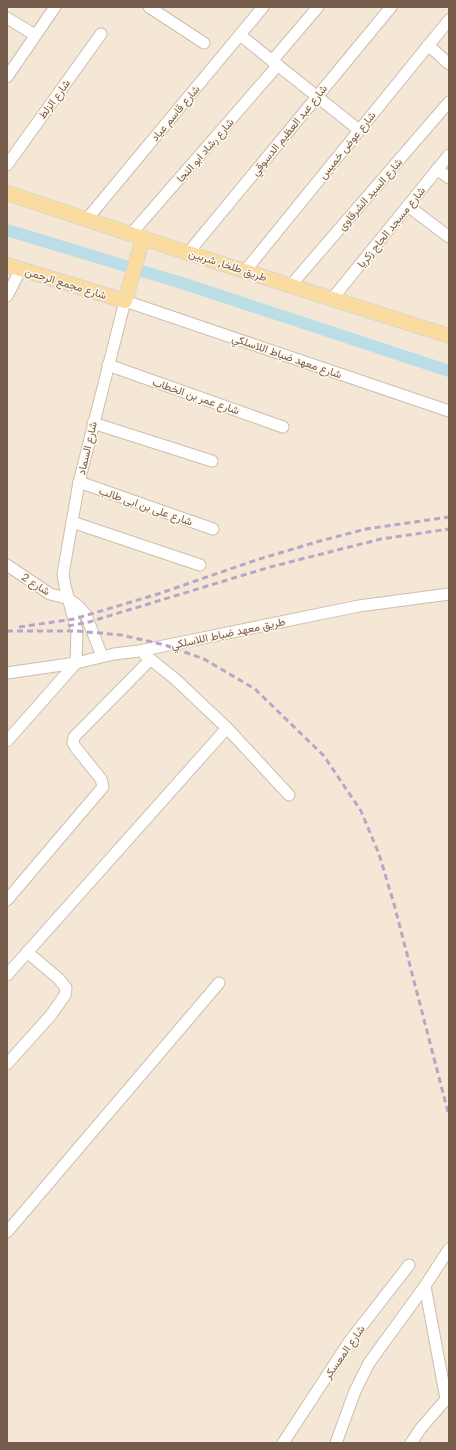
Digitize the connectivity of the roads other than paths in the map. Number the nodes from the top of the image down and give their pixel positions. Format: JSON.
{"nodes":[{"id":1,"x":55,"y":7,"type":"edge"},
{"id":2,"x":149,"y":7,"type":"edge"},
{"id":3,"x":318,"y":7,"type":"edge"},
{"id":4,"x":391,"y":7,"type":"edge"},
{"id":5,"x":260,"y":8,"type":"edge"},
{"id":6,"x":7,"y":18,"type":"edge"},
{"id":7,"x":449,"y":20,"type":"edge"},
{"id":8,"x":101,"y":34,"type":"dead end"},
{"id":9,"x":240,"y":35,"type":"junction"},
{"id":10,"x":35,"y":36,"type":"junction"},
{"id":11,"x":204,"y":43,"type":"dead end"},
{"id":12,"x":428,"y":45,"type":"junction"},
{"id":13,"x":275,"y":63,"type":"junction"},
{"id":14,"x":449,"y":64,"type":"edge"},
{"id":15,"x":7,"y":76,"type":"edge"},
{"id":16,"x":317,"y":96,"type":"junction"},
{"id":17,"x":449,"y":102,"type":"edge"},
{"id":18,"x":359,"y":130,"type":"junction"},
{"id":19,"x":449,"y":155,"type":"edge"},
{"id":20,"x":7,"y":165,"type":"edge"},
{"id":21,"x":437,"y":169,"type":"junction"},
{"id":22,"x":449,"y":178,"type":"edge"},
{"id":23,"x":7,"y":193,"type":"edge"},
{"id":24,"x":408,"y":206,"type":"junction"},
{"id":25,"x":86,"y":219,"type":"junction"},
{"id":26,"x":137,"y":236,"type":"junction"},
{"id":27,"x":449,"y":237,"type":"edge"},
{"id":28,"x":188,"y":253,"type":"junction"},
{"id":29,"x":7,"y":265,"type":"edge"},
{"id":30,"x":21,"y":269,"type":"junction"},
{"id":31,"x":245,"y":271,"type":"junction"},
{"id":32,"x":291,"y":285,"type":"junction"},
{"id":33,"x":126,"y":295,"type":"junction"},
{"id":34,"x":7,"y":296,"type":"edge"},
{"id":35,"x":332,"y":298,"type":"junction"},
{"id":36,"x":449,"y":336,"type":"edge"},
{"id":37,"x":108,"y":366,"type":"junction"},
{"id":38,"x":449,"y":411,"type":"edge"},
{"id":39,"x":93,"y":423,"type":"junction"},
{"id":40,"x":283,"y":427,"type":"dead end"},
{"id":41,"x":212,"y":461,"type":"dead end"},
{"id":42,"x":79,"y":482,"type":"junction"},
{"id":43,"x":72,"y":522,"type":"junction"},
{"id":44,"x":213,"y":529,"type":"dead end"},
{"id":45,"x":7,"y":565,"type":"edge"},
{"id":46,"x":200,"y":565,"type":"dead end"},
{"id":47,"x":449,"y":594,"type":"edge"},
{"id":48,"x":68,"y":598,"type":"junction"},
{"id":49,"x":139,"y":651,"type":"junction"},
{"id":50,"x":102,"y":654,"type":"junction"},
{"id":51,"x":150,"y":660,"type":"junction"},
{"id":52,"x":76,"y":661,"type":"junction"},
{"id":53,"x":7,"y":673,"type":"edge"},
{"id":54,"x":227,"y":728,"type":"junction"},
{"id":55,"x":7,"y":741,"type":"edge"},
{"id":56,"x":289,"y":795,"type":"dead end"},
{"id":57,"x":7,"y":900,"type":"edge"},
{"id":58,"x":27,"y":952,"type":"junction"},
{"id":59,"x":7,"y":975,"type":"edge"},
{"id":60,"x":219,"y":983,"type":"dead end"},
{"id":61,"x":7,"y":1064,"type":"edge"},
{"id":62,"x":7,"y":1232,"type":"edge"},
{"id":63,"x":449,"y":1249,"type":"edge"},
{"id":64,"x":410,"y":1265,"type":"dead end"},
{"id":65,"x":425,"y":1286,"type":"junction"},
{"id":66,"x":448,"y":1398,"type":"edge"},
{"id":67,"x":283,"y":1443,"type":"edge"},
{"id":68,"x":336,"y":1443,"type":"edge"},
{"id":69,"x":411,"y":1443,"type":"edge"}],
"edges":[{"from":1,"to":10,"type":"street"},
{"from":2,"to":11,"type":"street"},
{"from":3,"to":13,"type":"street","name":"شارع رشاد ابو النجا"},
{"from":4,"to":16,"type":"street","name":"شارع عبد العظيم الدسوقي"},
{"from":5,"to":9,"type":"street","name":"شارع قاسم عياد"},
{"from":6,"to":10,"type":"street"},
{"from":7,"to":12,"type":"street","name":"شارع عوض خميس"},
{"from":8,"to":20,"type":"street","name":"شارع الزلط"},
{"from":9,"to":13,"type":"street"},
{"from":9,"to":25,"type":"street","name":"شارع قاسم عياد"},
{"from":10,"to":15,"type":"street"},
{"from":12,"to":14,"type":"street"},
{"from":12,"to":18,"type":"street","name":"شارع عوض خميس"},
{"from":13,"to":16,"type":"street"},
{"from":13,"to":26,"type":"street","name":"شارع رشاد ابو النجا"},
{"from":16,"to":18,"type":"street"},
{"from":16,"to":28,"type":"street","name":"شارع عبد العظيم الدسوقي"},
{"from":17,"to":32,"type":"street","name":"شارع السيد الشرقاوى"},
{"from":18,"to":31,"type":"street","name":"شارع عوض خميس"},
{"from":19,"to":21,"type":"street","name":"شارع مسجد الحاج زكريا"},
{"from":21,"to":22,"type":"street"},
{"from":21,"to":24,"type":"street","name":"شارع مسجد الحاج زكريا"},
{"from":23,"to":25,"type":"main road","name":"طريق طلخا, شربين"},
{"from":24,"to":27,"type":"street"},
{"from":24,"to":35,"type":"street","name":"شارع مسجد الحاج زكريا"},
{"from":25,"to":26,"type":"main road","name":"طريق طلخا, شربين"},
{"from":26,"to":28,"type":"main road","name":"طريق طلخا, شربين"},
{"from":26,"to":33,"type":"main road"},
{"from":28,"to":31,"type":"main road","name":"طريق طلخا, شربين"},
{"from":29,"to":30,"type":"main road","name":"شارع مجمع الرحمن"},
{"from":30,"to":33,"type":"main road","name":"شارع مجمع الرحمن"},
{"from":30,"to":34,"type":"street"},
{"from":31,"to":32,"type":"main road","name":"طريق طلخا, شربين"},
{"from":32,"to":35,"type":"main road","name":"طريق طلخا, شربين"},
{"from":33,"to":37,"type":"street","name":"شارع السماد"},
{"from":33,"to":38,"type":"street","name":"شارع معهد ضباط اللاسلكي"},
{"from":35,"to":36,"type":"main road","name":"طريق طلخا, شربين"},
{"from":37,"to":39,"type":"street","name":"شارع السماد"},
{"from":37,"to":40,"type":"street","name":"شارع عمر بن الخطاب"},
{"from":39,"to":41,"type":"street"},
{"from":39,"to":42,"type":"street","name":"شارع السماد"},
{"from":42,"to":43,"type":"street","name":"شارع السماد"},
{"from":42,"to":44,"type":"street","name":"شارع على بن ابى طالب"},
{"from":43,"to":46,"type":"street"},
{"from":43,"to":48,"type":"street","name":"شارع السماد"},
{"from":45,"to":48,"type":"street","name":"شارع 2"},
{"from":47,"to":49,"type":"street","name":"طريق معهد ضباط اللاسلكي"},
{"from":48,"to":50,"type":"street"},
{"from":48,"to":52,"type":"street","name":"شارع السماد"},
{"from":49,"to":50,"type":"street","name":"طريق معهد ضباط اللاسلكي"},
{"from":49,"to":51,"type":"street"},
{"from":50,"to":52,"type":"street","name":"طريق معهد ضباط اللاسلكي"},
{"from":51,"to":54,"type":"street"},
{"from":51,"to":57,"type":"street"},
{"from":52,"to":53,"type":"street","name":"طريق معهد ضباط اللاسلكي"},
{"from":52,"to":55,"type":"street"},
{"from":54,"to":56,"type":"street"},
{"from":54,"to":58,"type":"street"},
{"from":58,"to":59,"type":"street"},
{"from":58,"to":61,"type":"street"},
{"from":60,"to":62,"type":"street"},
{"from":63,"to":65,"type":"street"},
{"from":64,"to":67,"type":"street","name":"شارع المعسكر"},
{"from":65,"to":66,"type":"street"},
{"from":65,"to":68,"type":"street"},
{"from":66,"to":69,"type":"street"}]}
